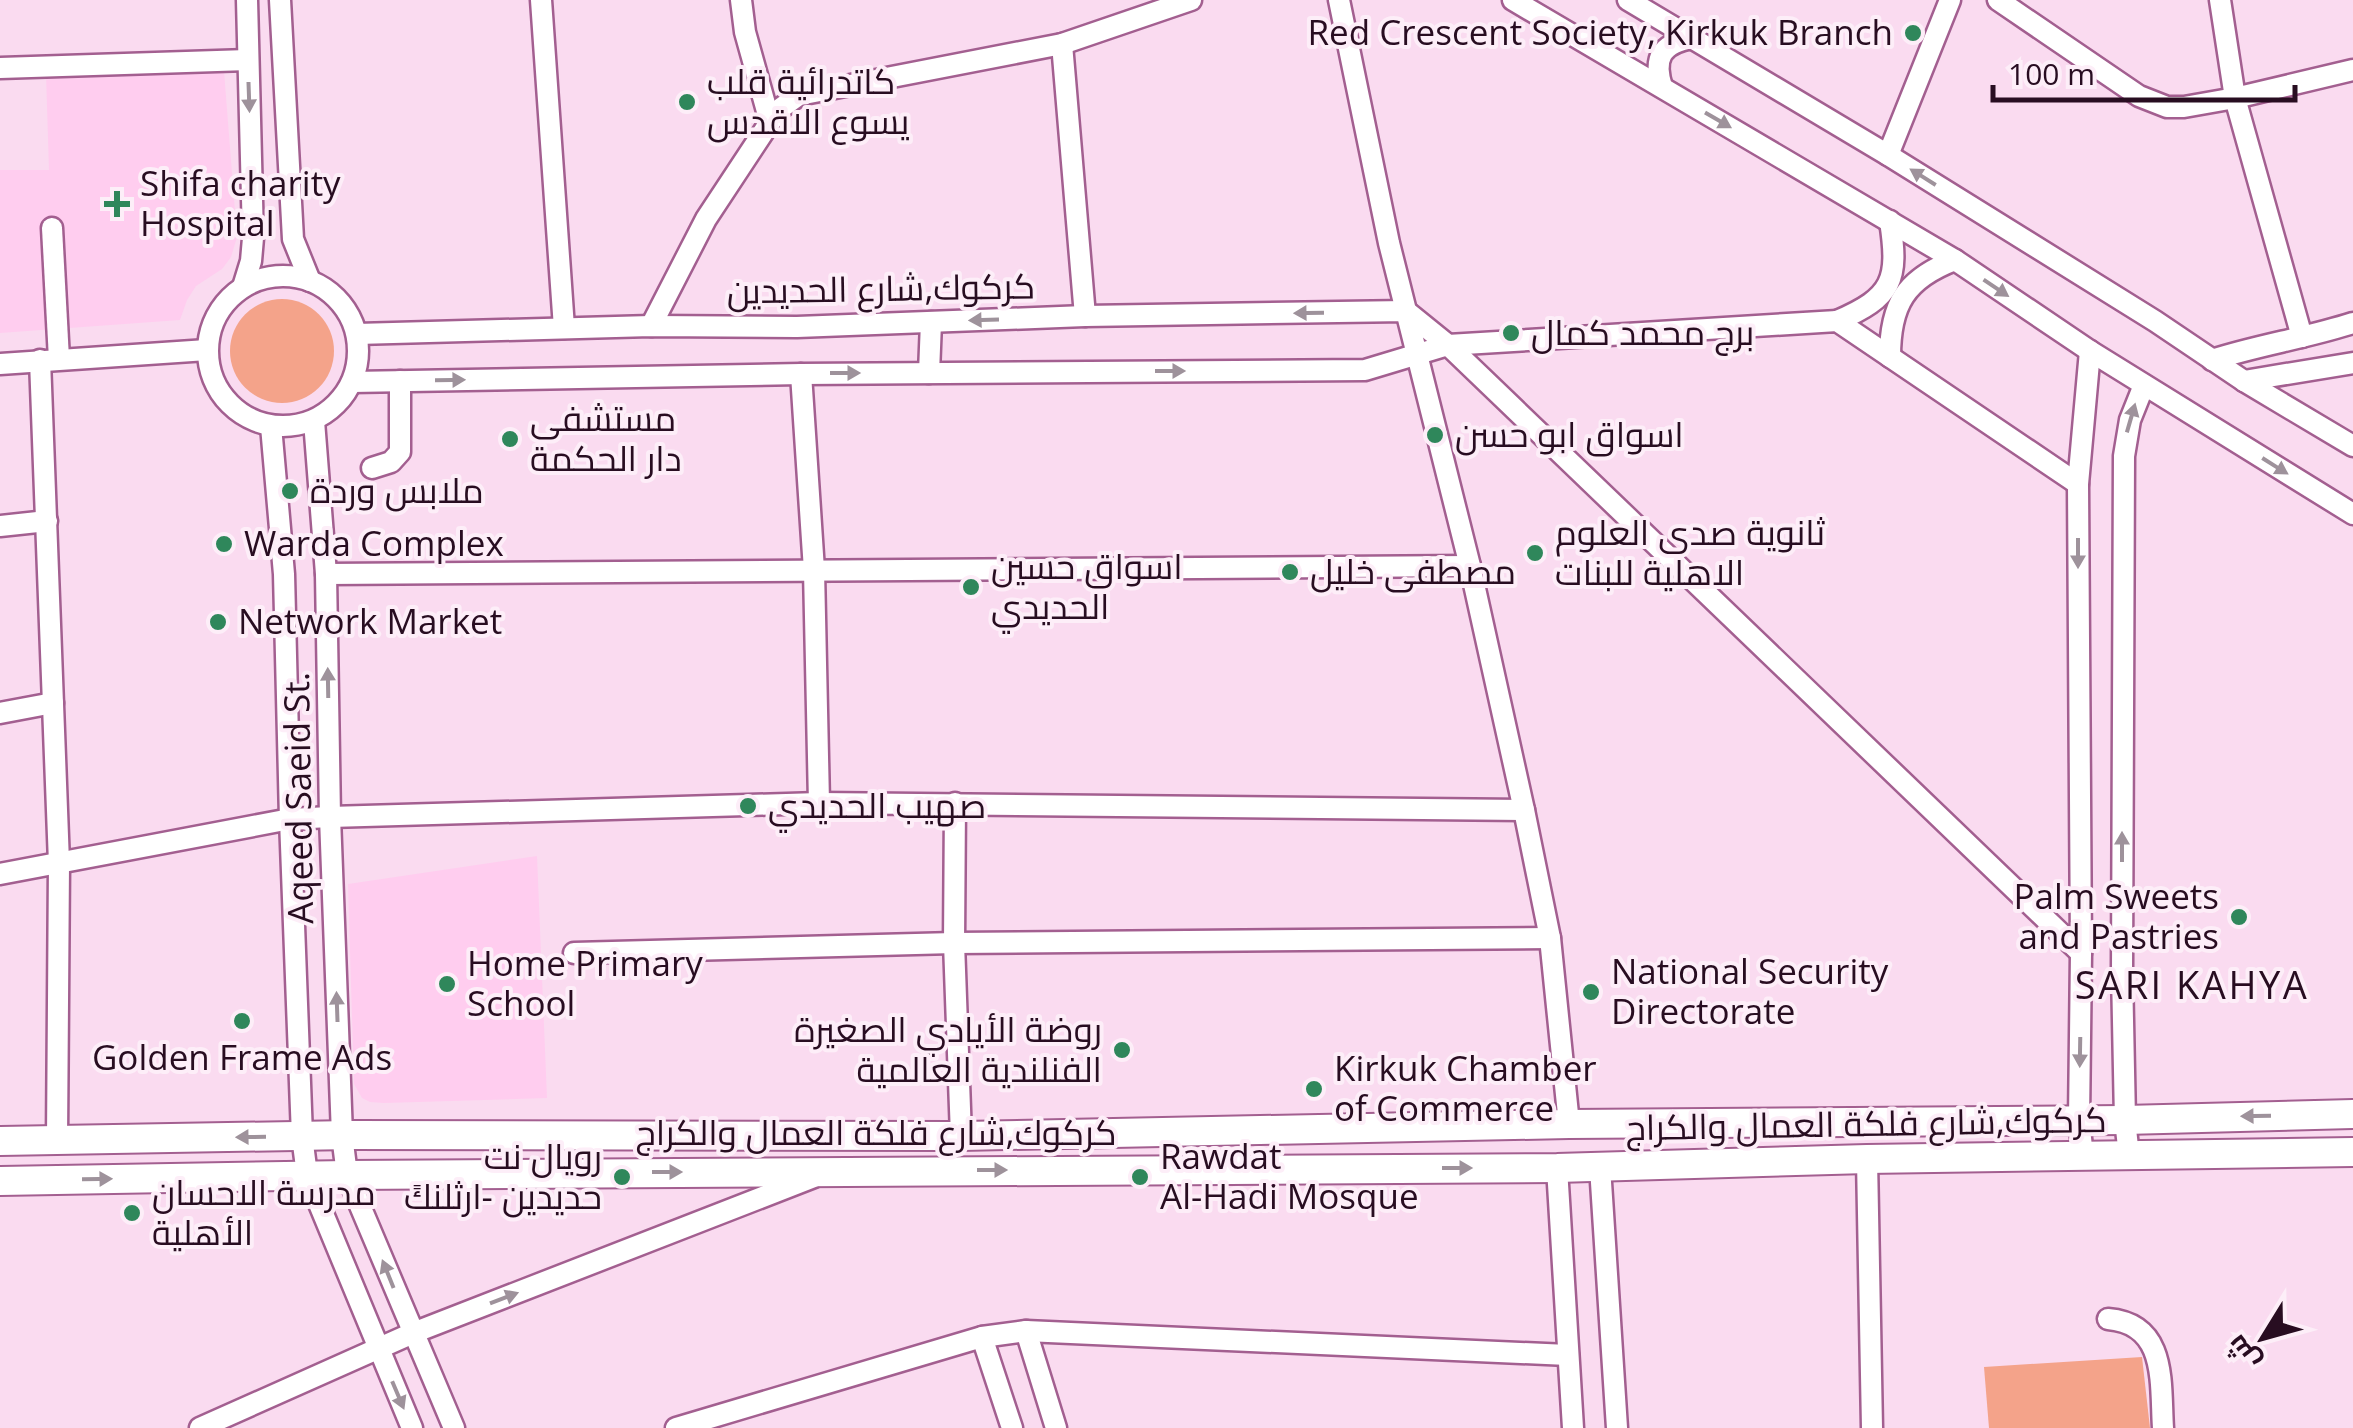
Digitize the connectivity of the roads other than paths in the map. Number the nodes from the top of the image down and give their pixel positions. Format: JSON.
{"nodes":[{"id":1,"x":247,"y":0,"type":"edge"},
{"id":2,"x":280,"y":0,"type":"edge"},
{"id":3,"x":541,"y":0,"type":"edge"},
{"id":4,"x":741,"y":0,"type":"edge"},
{"id":5,"x":1191,"y":0,"type":"edge"},
{"id":6,"x":1339,"y":0,"type":"edge"},
{"id":7,"x":1513,"y":0,"type":"edge"},
{"id":8,"x":1628,"y":0,"type":"edge"},
{"id":9,"x":1950,"y":0,"type":"edge"},
{"id":10,"x":1998,"y":0,"type":"edge"},
{"id":11,"x":2220,"y":0,"type":"edge"},
{"id":12,"x":1692,"y":38,"type":"junction"},
{"id":13,"x":1062,"y":44,"type":"junction"},
{"id":14,"x":248,"y":60,"type":"junction"},
{"id":15,"x":0,"y":68,"type":"edge"},
{"id":16,"x":2353,"y":70,"type":"edge"},
{"id":17,"x":1662,"y":88,"type":"junction"},
{"id":18,"x":2235,"y":98,"type":"junction"},
{"id":19,"x":770,"y":122,"type":"junction"},
{"id":20,"x":1888,"y":156,"type":"junction"},
{"id":21,"x":1890,"y":222,"type":"junction"},
{"id":22,"x":52,"y":228,"type":"dead end"},
{"id":23,"x":1955,"y":260,"type":"junction"},
{"id":24,"x":310,"y":281,"type":"junction"},
{"id":25,"x":244,"y":286,"type":"junction"},
{"id":26,"x":1406,"y":311,"type":"junction"},
{"id":27,"x":1085,"y":316,"type":"junction"},
{"id":28,"x":1837,"y":321,"type":"junction"},
{"id":29,"x":931,"y":322,"type":"junction"},
{"id":30,"x":2353,"y":323,"type":"edge"},
{"id":31,"x":651,"y":326,"type":"junction"},
{"id":32,"x":564,"y":328,"type":"junction"},
{"id":33,"x":356,"y":334,"type":"junction"},
{"id":34,"x":2302,"y":338,"type":"junction"},
{"id":35,"x":1448,"y":345,"type":"junction"},
{"id":36,"x":207,"y":350,"type":"junction"},
{"id":37,"x":2090,"y":350,"type":"junction"},
{"id":38,"x":1417,"y":355,"type":"junction"},
{"id":39,"x":1890,"y":358,"type":"junction"},
{"id":40,"x":50,"y":360,"type":"junction"},
{"id":41,"x":2212,"y":360,"type":"junction"},
{"id":42,"x":2353,"y":363,"type":"edge"},
{"id":43,"x":0,"y":364,"type":"edge"},
{"id":44,"x":930,"y":373,"type":"junction"},
{"id":45,"x":800,"y":374,"type":"junction"},
{"id":46,"x":400,"y":381,"type":"junction"},
{"id":47,"x":2244,"y":381,"type":"junction"},
{"id":48,"x":352,"y":382,"type":"junction"},
{"id":49,"x":2144,"y":384,"type":"junction"},
{"id":50,"x":314,"y":420,"type":"junction"},
{"id":51,"x":271,"y":426,"type":"junction"},
{"id":52,"x":2353,"y":446,"type":"edge"},
{"id":53,"x":372,"y":468,"type":"dead end"},
{"id":54,"x":2078,"y":484,"type":"junction"},
{"id":55,"x":2353,"y":514,"type":"edge"},
{"id":56,"x":46,"y":521,"type":"junction"},
{"id":57,"x":0,"y":526,"type":"edge"},
{"id":58,"x":1470,"y":566,"type":"junction"},
{"id":59,"x":814,"y":570,"type":"junction"},
{"id":60,"x":326,"y":574,"type":"junction"},
{"id":61,"x":53,"y":703,"type":"junction"},
{"id":62,"x":0,"y":712,"type":"edge"},
{"id":63,"x":955,"y":803,"type":"junction"},
{"id":64,"x":819,"y":804,"type":"junction"},
{"id":65,"x":1524,"y":810,"type":"junction"},
{"id":66,"x":330,"y":817,"type":"junction"},
{"id":67,"x":290,"y":819,"type":"junction"},
{"id":68,"x":59,"y":863,"type":"junction"},
{"id":69,"x":0,"y":874,"type":"edge"},
{"id":70,"x":1550,"y":938,"type":"junction"},
{"id":71,"x":954,"y":943,"type":"junction"},
{"id":72,"x":574,"y":953,"type":"dead end"},
{"id":73,"x":2081,"y":954,"type":"junction"},
{"id":74,"x":2353,"y":1114,"type":"edge"},
{"id":75,"x":2079,"y":1120,"type":"junction"},
{"id":76,"x":2125,"y":1120,"type":"junction"},
{"id":77,"x":1569,"y":1124,"type":"junction"},
{"id":78,"x":342,"y":1135,"type":"junction"},
{"id":79,"x":302,"y":1136,"type":"junction"},
{"id":80,"x":960,"y":1136,"type":"junction"},
{"id":81,"x":57,"y":1140,"type":"junction"},
{"id":82,"x":0,"y":1141,"type":"edge"},
{"id":83,"x":2353,"y":1152,"type":"edge"},
{"id":84,"x":2083,"y":1156,"type":"junction"},
{"id":85,"x":2129,"y":1156,"type":"junction"},
{"id":86,"x":1866,"y":1159,"type":"junction"},
{"id":87,"x":1600,"y":1167,"type":"junction"},
{"id":88,"x":1557,"y":1168,"type":"junction"},
{"id":89,"x":830,"y":1170,"type":"junction"},
{"id":90,"x":348,"y":1174,"type":"junction"},
{"id":91,"x":307,"y":1176,"type":"junction"},
{"id":92,"x":0,"y":1181,"type":"edge"},
{"id":93,"x":2108,"y":1319,"type":"dead end"},
{"id":94,"x":1026,"y":1330,"type":"junction"},
{"id":95,"x":413,"y":1333,"type":"junction"},
{"id":96,"x":982,"y":1337,"type":"junction"},
{"id":97,"x":378,"y":1348,"type":"junction"},
{"id":98,"x":1568,"y":1355,"type":"junction"},
{"id":99,"x":200,"y":1428,"type":"edge"},
{"id":100,"x":412,"y":1428,"type":"edge"},
{"id":101,"x":454,"y":1428,"type":"edge"},
{"id":102,"x":676,"y":1428,"type":"edge"},
{"id":103,"x":1012,"y":1428,"type":"edge"},
{"id":104,"x":1056,"y":1428,"type":"edge"},
{"id":105,"x":1573,"y":1428,"type":"edge"},
{"id":106,"x":1617,"y":1428,"type":"edge"},
{"id":107,"x":1872,"y":1428,"type":"edge"},
{"id":108,"x":2163,"y":1428,"type":"edge"}],
"edges":[{"from":1,"to":14,"type":"street"},
{"from":2,"to":24,"type":"street"},
{"from":3,"to":32,"type":"street"},
{"from":4,"to":19,"type":"street"},
{"from":5,"to":13,"type":"street"},
{"from":6,"to":26,"type":"street"},
{"from":7,"to":17,"type":"street"},
{"from":8,"to":12,"type":"street"},
{"from":9,"to":20,"type":"street"},
{"from":10,"to":18,"type":"street"},
{"from":11,"to":18,"type":"street"},
{"from":12,"to":17,"type":"street"},
{"from":12,"to":20,"type":"street"},
{"from":13,"to":19,"type":"street"},
{"from":13,"to":27,"type":"street"},
{"from":14,"to":15,"type":"street"},
{"from":14,"to":25,"type":"street","one_way":true},
{"from":16,"to":18,"type":"street"},
{"from":17,"to":21,"type":"street","one_way":true},
{"from":18,"to":34,"type":"street"},
{"from":19,"to":31,"type":"street"},
{"from":41,"to":20,"type":"street","one_way":true},
{"from":21,"to":23,"type":"street"},
{"from":21,"to":28,"type":"street"},
{"from":22,"to":40,"type":"street"},
{"from":23,"to":37,"type":"street","one_way":true},
{"from":23,"to":39,"type":"street"},
{"from":24,"to":25,"type":"street"},
{"from":24,"to":33,"type":"street"},
{"from":25,"to":36,"type":"street"},
{"from":26,"to":27,"type":"street","name":"كركوك,شارع الحديدين","one_way":true},
{"from":26,"to":35,"type":"street"},
{"from":26,"to":38,"type":"street"},
{"from":27,"to":29,"type":"street","name":"كركوك,شارع الحديدين","one_way":true},
{"from":28,"to":35,"type":"street"},
{"from":28,"to":39,"type":"street"},
{"from":29,"to":31,"type":"street","name":"كركوك,شارع الحديدين"},
{"from":29,"to":44,"type":"street"},
{"from":30,"to":34,"type":"street"},
{"from":31,"to":32,"type":"street","name":"كركوك,شارع الحديدين"},
{"from":32,"to":33,"type":"street","name":"كركوك,شارع الحديدين"},
{"from":33,"to":48,"type":"street"},
{"from":34,"to":41,"type":"street"},
{"from":35,"to":38,"type":"street"},
{"from":35,"to":73,"type":"street"},
{"from":36,"to":40,"type":"street"},
{"from":36,"to":51,"type":"street"},
{"from":37,"to":49,"type":"street"},
{"from":37,"to":54,"type":"street"},
{"from":44,"to":38,"type":"street","one_way":true},
{"from":38,"to":58,"type":"street"},
{"from":39,"to":54,"type":"street"},
{"from":40,"to":43,"type":"street"},
{"from":40,"to":56,"type":"street"},
{"from":41,"to":47,"type":"street"},
{"from":42,"to":47,"type":"street"},
{"from":45,"to":44,"type":"street","one_way":true},
{"from":46,"to":45,"type":"street","one_way":true},
{"from":45,"to":59,"type":"street"},
{"from":46,"to":48,"type":"street"},
{"from":46,"to":53,"type":"street"},
{"from":47,"to":52,"type":"street"},
{"from":48,"to":50,"type":"street"},
{"from":49,"to":55,"type":"street","one_way":true},
{"from":76,"to":49,"type":"street","one_way":true},
{"from":50,"to":51,"type":"street"},
{"from":50,"to":60,"type":"street","name":"Aqeed Saeid St."},
{"from":51,"to":67,"type":"street","name":"Aqeed Saeid St."},
{"from":54,"to":73,"type":"street","one_way":true},
{"from":56,"to":57,"type":"street"},
{"from":56,"to":61,"type":"street"},
{"from":58,"to":59,"type":"street"},
{"from":58,"to":65,"type":"street"},
{"from":59,"to":60,"type":"street"},
{"from":59,"to":64,"type":"street"},
{"from":66,"to":60,"type":"street","name":"Aqeed Saeid St.","one_way":true},
{"from":61,"to":62,"type":"street"},
{"from":61,"to":68,"type":"street"},
{"from":63,"to":64,"type":"street"},
{"from":63,"to":65,"type":"street"},
{"from":63,"to":71,"type":"street"},
{"from":64,"to":66,"type":"street"},
{"from":65,"to":70,"type":"street"},
{"from":66,"to":67,"type":"street"},
{"from":78,"to":66,"type":"street","name":"Aqeed Saeid St.","one_way":true},
{"from":67,"to":68,"type":"street"},
{"from":67,"to":79,"type":"street","name":"Aqeed Saeid St."},
{"from":68,"to":69,"type":"street"},
{"from":68,"to":81,"type":"street"},
{"from":70,"to":71,"type":"street"},
{"from":70,"to":77,"type":"street"},
{"from":71,"to":72,"type":"street"},
{"from":71,"to":80,"type":"street"},
{"from":73,"to":75,"type":"street","one_way":true},
{"from":74,"to":76,"type":"main road","name":"كركوك,شارع فلكة العمال والكراج","one_way":true},
{"from":75,"to":76,"type":"main road","name":"كركوك,شارع فلكة العمال والكراج"},
{"from":75,"to":77,"type":"main road","name":"كركوك,شارع فلكة العمال والكراج"},
{"from":75,"to":84,"type":"street"},
{"from":76,"to":85,"type":"street"},
{"from":77,"to":80,"type":"main road","name":"كركوك,شارع فلكة العمال والكراج"},
{"from":78,"to":79,"type":"main road","name":"كركوك,شارع فلكة العمال والكراج"},
{"from":78,"to":80,"type":"main road","name":"كركوك,شارع فلكة العمال والكراج"},
{"from":78,"to":90,"type":"street","name":"Aqeed Saeid St."},
{"from":79,"to":81,"type":"main road","name":"كركوك,شارع فلكة العمال والكراج","one_way":true},
{"from":79,"to":91,"type":"street","name":"Aqeed Saeid St."},
{"from":81,"to":82,"type":"main road","name":"كركوك,شارع فلكة العمال والكراج"},
{"from":83,"to":85,"type":"main road","name":"كركوك,شارع فلكة العمال والكراج"},
{"from":84,"to":85,"type":"main road","name":"كركوك,شارع فلكة العمال والكراج"},
{"from":84,"to":86,"type":"main road","name":"كركوك,شارع فلكة العمال والكراج"},
{"from":86,"to":87,"type":"main road","name":"كركوك,شارع فلكة العمال والكراج"},
{"from":86,"to":107,"type":"street"},
{"from":87,"to":88,"type":"main road","name":"كركوك,شارع فلكة العمال والكراج"},
{"from":87,"to":106,"type":"street"},
{"from":89,"to":88,"type":"main road","name":"كركوك,شارع فلكة العمال والكراج","one_way":true},
{"from":88,"to":98,"type":"street"},
{"from":90,"to":89,"type":"main road","name":"كركوك,شارع فلكة العمال والكراج","one_way":true},
{"from":95,"to":89,"type":"street","one_way":true},
{"from":90,"to":91,"type":"main road","name":"كركوك,شارع فلكة العمال والكراج"},
{"from":95,"to":90,"type":"street","name":"Aqeed Saeid St.","one_way":true},
{"from":92,"to":91,"type":"main road","name":"كركوك,شارع فلكة العمال والكراج","one_way":true},
{"from":91,"to":97,"type":"street","name":"Aqeed Saeid St."},
{"from":93,"to":108,"type":"street"},
{"from":94,"to":96,"type":"street"},
{"from":94,"to":98,"type":"street"},
{"from":94,"to":104,"type":"street"},
{"from":95,"to":97,"type":"street"},
{"from":95,"to":101,"type":"street","name":"Aqeed Saeid St."},
{"from":96,"to":102,"type":"street"},
{"from":96,"to":103,"type":"street"},
{"from":97,"to":99,"type":"street"},
{"from":97,"to":100,"type":"street","name":"Aqeed Saeid St.","one_way":true},
{"from":98,"to":105,"type":"street"}]}
